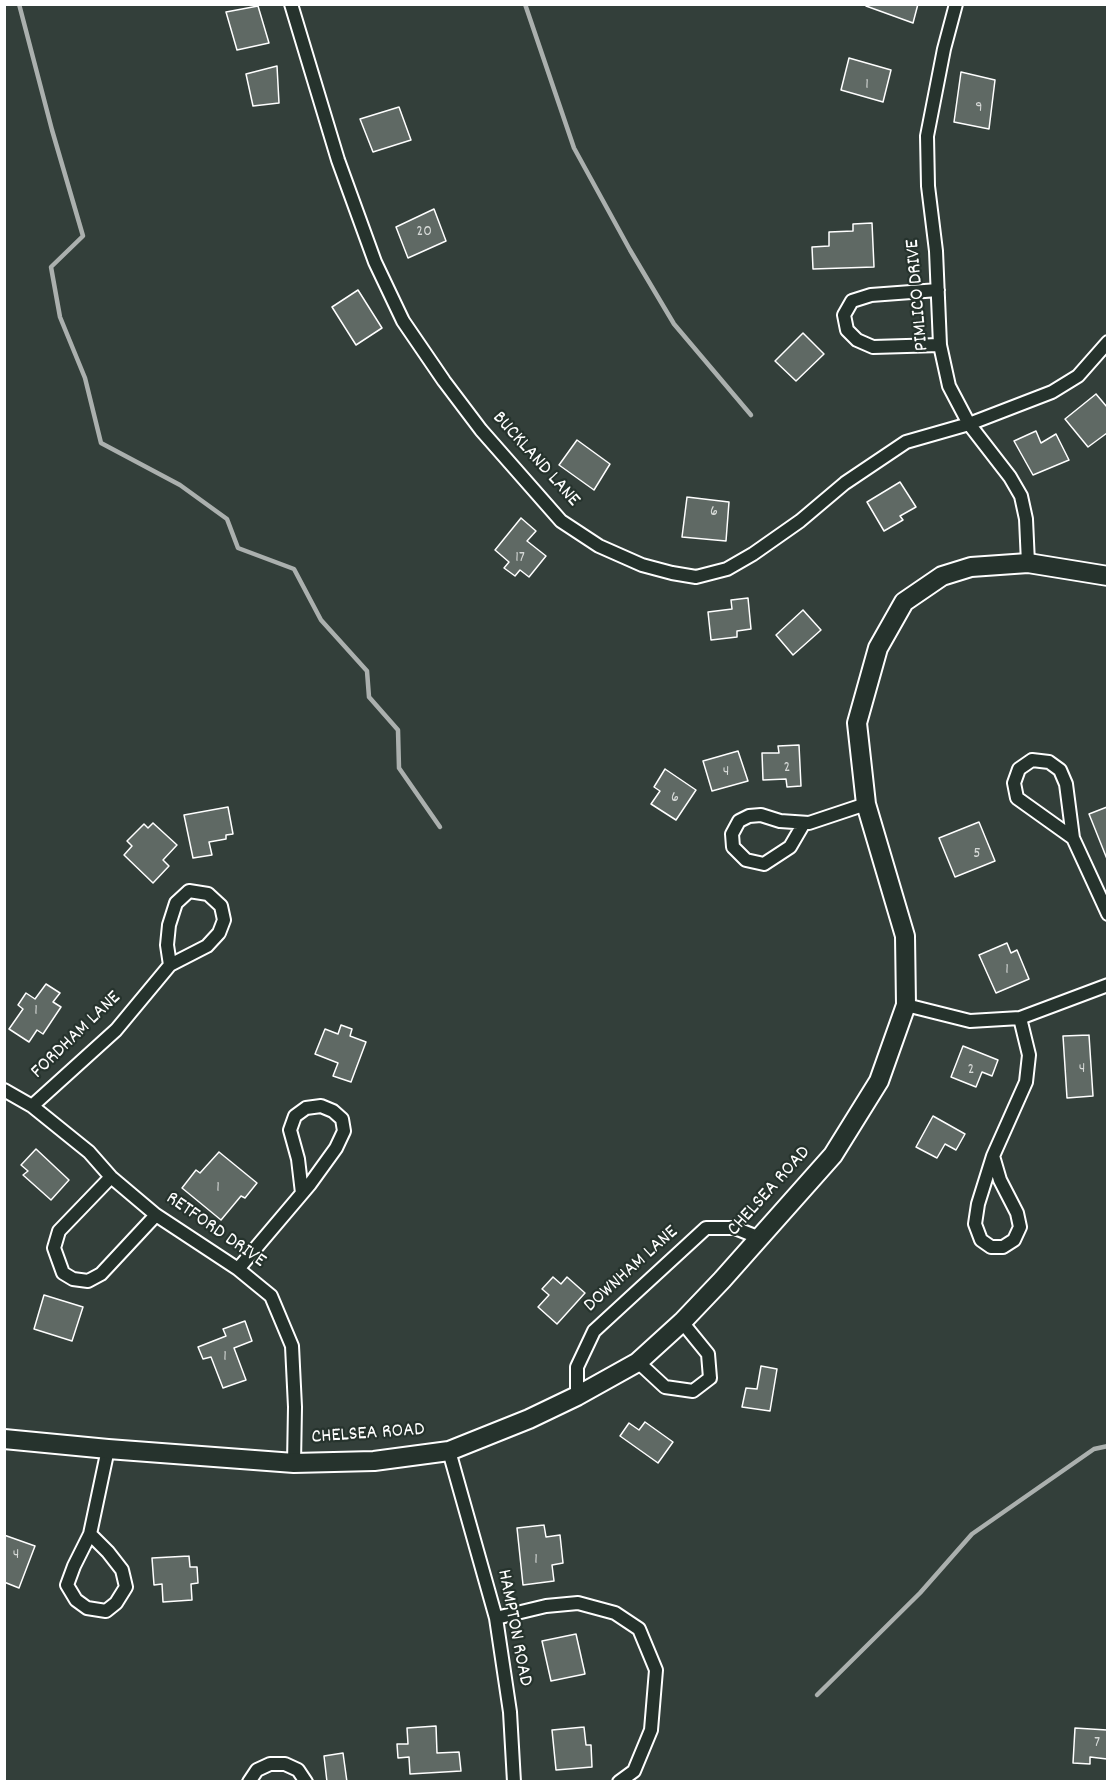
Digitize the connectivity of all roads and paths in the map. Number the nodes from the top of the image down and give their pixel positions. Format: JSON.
{"nodes":[{"id":1,"x":291,"y":4,"type":"edge"},
{"id":2,"x":956,"y":4,"type":"edge"},
{"id":3,"x":938,"y":291,"type":"junction"},
{"id":4,"x":1107,"y":342,"type":"edge"},
{"id":5,"x":940,"y":345,"type":"junction"},
{"id":6,"x":969,"y":424,"type":"junction"},
{"id":7,"x":1028,"y":563,"type":"junction"},
{"id":8,"x":1107,"y":576,"type":"edge"},
{"id":9,"x":866,"y":804,"type":"junction"},
{"id":10,"x":804,"y":823,"type":"junction"},
{"id":11,"x":1073,"y":838,"type":"junction"},
{"id":12,"x":1107,"y":914,"type":"edge"},
{"id":13,"x":170,"y":965,"type":"junction"},
{"id":14,"x":1107,"y":985,"type":"edge"},
{"id":15,"x":906,"y":1005,"type":"junction"},
{"id":16,"x":1020,"y":1018,"type":"junction"},
{"id":17,"x":4,"y":1090,"type":"edge"},
{"id":18,"x":32,"y":1106,"type":"junction"},
{"id":19,"x":993,"y":1156,"type":"junction"},
{"id":20,"x":111,"y":1177,"type":"junction"},
{"id":21,"x":302,"y":1193,"type":"junction"},
{"id":22,"x":156,"y":1215,"type":"junction"},
{"id":23,"x":760,"y":1238,"type":"junction"},
{"id":24,"x":237,"y":1269,"type":"junction"},
{"id":25,"x":682,"y":1322,"type":"junction"},
{"id":26,"x":638,"y":1362,"type":"junction"},
{"id":27,"x":578,"y":1396,"type":"junction"},
{"id":28,"x":4,"y":1439,"type":"edge"},
{"id":29,"x":108,"y":1449,"type":"junction"},
{"id":30,"x":449,"y":1451,"type":"junction"},
{"id":31,"x":294,"y":1463,"type":"junction"},
{"id":32,"x":90,"y":1534,"type":"junction"},
{"id":33,"x":496,"y":1618,"type":"junction"},
{"id":34,"x":249,"y":1782,"type":"edge"},
{"id":35,"x":306,"y":1782,"type":"edge"},
{"id":36,"x":514,"y":1782,"type":"edge"},
{"id":37,"x":619,"y":1782,"type":"edge"}],
"edges":[{"from":1,"to":6,"type":"street","name":"BUCKLAND LANE"},
{"from":2,"to":3,"type":"street","name":"PIMLICO DRIVE"},
{"from":3,"to":5,"type":"street","name":"PIMLICO DRIVE"},
{"from":3,"to":5,"type":"street"},
{"from":4,"to":6,"type":"street","name":"BUCKLAND LANE"},
{"from":5,"to":6,"type":"street","name":"PIMLICO DRIVE"},
{"from":6,"to":7,"type":"street","name":"PIMLICO DRIVE"},
{"from":7,"to":8,"type":"street","name":"CHELSEA ROAD"},
{"from":7,"to":9,"type":"street","name":"CHELSEA ROAD"},
{"from":9,"to":10,"type":"street"},
{"from":9,"to":15,"type":"street","name":"CHELSEA ROAD"},
{"from":10,"to":10,"type":"street"},
{"from":11,"to":11,"type":"street"},
{"from":11,"to":12,"type":"street"},
{"from":13,"to":13,"type":"street","name":"FORDHAM LANE"},
{"from":13,"to":18,"type":"street","name":"FORDHAM LANE"},
{"from":14,"to":16,"type":"street"},
{"from":15,"to":16,"type":"street"},
{"from":15,"to":23,"type":"street","name":"CHELSEA ROAD"},
{"from":16,"to":19,"type":"street"},
{"from":17,"to":18,"type":"street","name":"RETFORD DRIVE"},
{"from":18,"to":20,"type":"street","name":"RETFORD DRIVE"},
{"from":19,"to":19,"type":"street"},
{"from":20,"to":22,"type":"street","name":"RETFORD DRIVE"},
{"from":20,"to":22,"type":"street"},
{"from":21,"to":21,"type":"street"},
{"from":21,"to":24,"type":"street"},
{"from":22,"to":24,"type":"street","name":"RETFORD DRIVE"},
{"from":23,"to":25,"type":"street","name":"CHELSEA ROAD"},
{"from":23,"to":27,"type":"street","name":"DOWNHAM LANE"},
{"from":24,"to":31,"type":"street","name":"RETFORD DRIVE"},
{"from":25,"to":26,"type":"street","name":"CHELSEA ROAD"},
{"from":25,"to":26,"type":"street"},
{"from":26,"to":27,"type":"street","name":"CHELSEA ROAD"},
{"from":27,"to":30,"type":"street","name":"CHELSEA ROAD"},
{"from":28,"to":29,"type":"street","name":"CHELSEA ROAD"},
{"from":29,"to":31,"type":"street","name":"CHELSEA ROAD"},
{"from":29,"to":32,"type":"street"},
{"from":30,"to":31,"type":"street","name":"CHELSEA ROAD"},
{"from":30,"to":33,"type":"street","name":"HAMPTON ROAD"},
{"from":32,"to":32,"type":"street"},
{"from":33,"to":36,"type":"street","name":"HAMPTON ROAD"},
{"from":33,"to":37,"type":"street"},
{"from":34,"to":35,"type":"street"}]}
